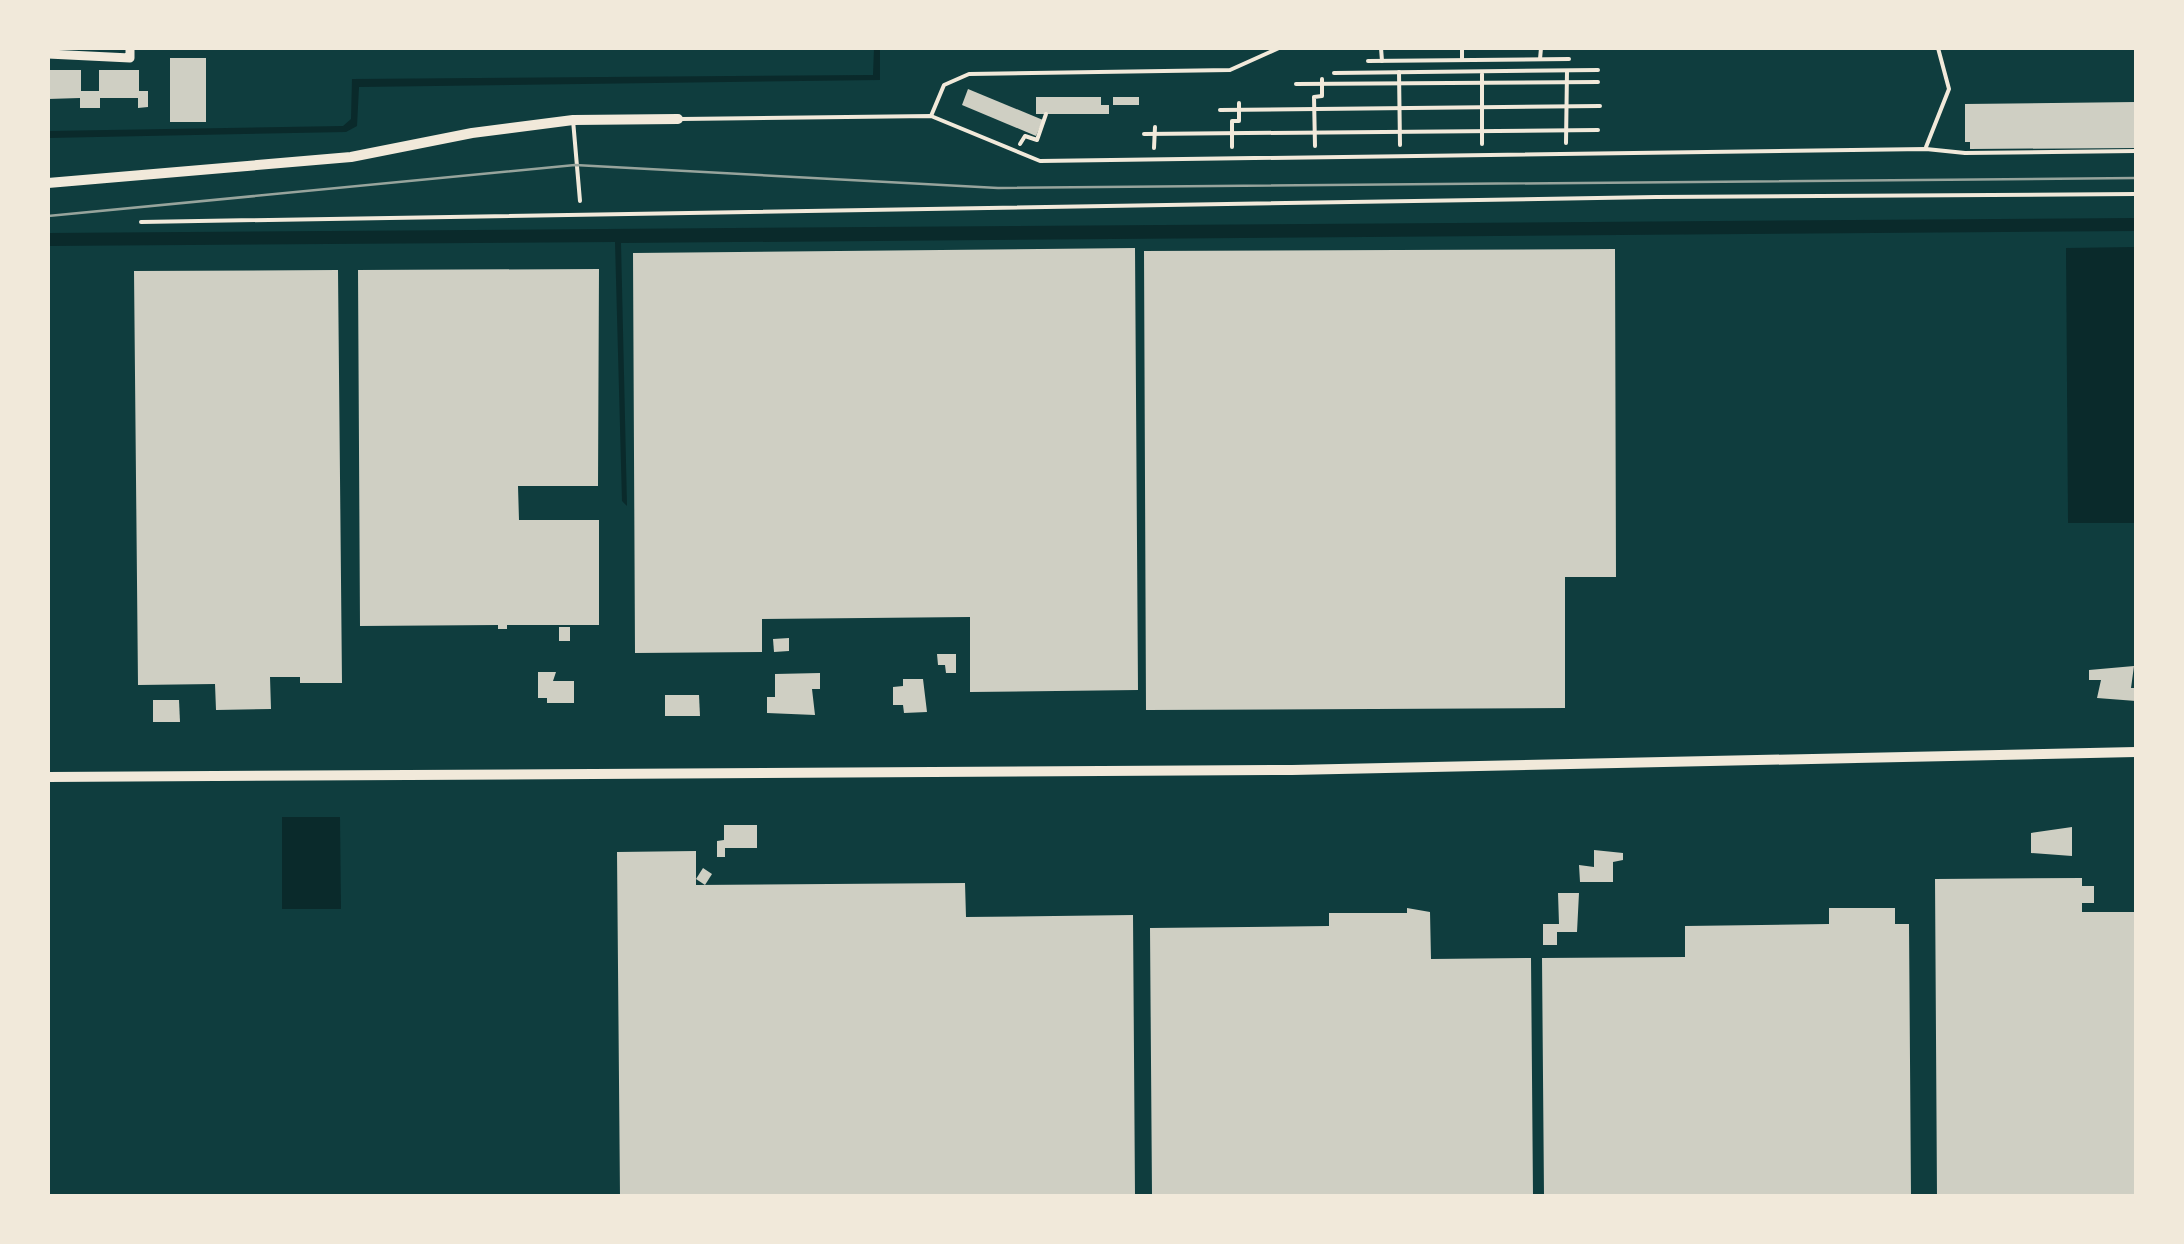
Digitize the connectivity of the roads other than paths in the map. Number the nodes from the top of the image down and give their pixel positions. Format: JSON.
{"nodes":[{"id":1,"x":130,"y":48,"type":"edge"},
{"id":2,"x":1279,"y":48,"type":"edge"},
{"id":3,"x":1938,"y":48,"type":"edge"},
{"id":4,"x":48,"y":54,"type":"edge"},
{"id":5,"x":930,"y":116,"type":"junction"},
{"id":6,"x":678,"y":119,"type":"joint"},
{"id":7,"x":573,"y":120,"type":"junction"},
{"id":8,"x":1926,"y":149,"type":"junction"},
{"id":9,"x":2136,"y":152,"type":"edge"},
{"id":10,"x":48,"y":183,"type":"edge"},
{"id":11,"x":580,"y":202,"type":"dead end"},
{"id":12,"x":2136,"y":752,"type":"edge"},
{"id":13,"x":48,"y":778,"type":"edge"}],
"edges":[{"from":1,"to":4,"type":"street"},
{"from":2,"to":5,"type":"lane"},
{"from":3,"to":8,"type":"lane"},
{"from":5,"to":6,"type":"lane"},
{"from":5,"to":8,"type":"lane"},
{"from":6,"to":7,"type":"street"},
{"from":7,"to":10,"type":"street"},
{"from":7,"to":11,"type":"lane"},
{"from":8,"to":9,"type":"lane"},
{"from":12,"to":13,"type":"street"}]}
